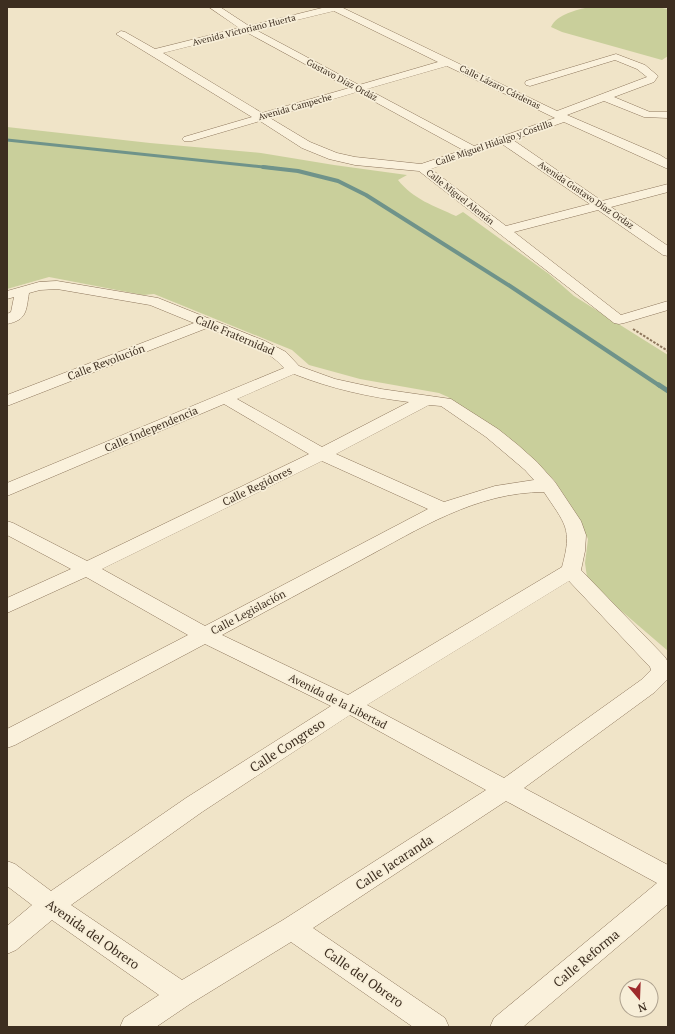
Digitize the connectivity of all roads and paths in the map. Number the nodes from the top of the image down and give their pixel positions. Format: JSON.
{"nodes":[{"id":1,"x":214,"y":7,"type":"edge"},
{"id":2,"x":334,"y":7,"type":"edge"},
{"id":3,"x":247,"y":29,"type":"junction"},
{"id":4,"x":121,"y":34,"type":"dead end"},
{"id":5,"x":154,"y":52,"type":"junction"},
{"id":6,"x":448,"y":62,"type":"junction"},
{"id":7,"x":530,"y":83,"type":"dead end"},
{"id":8,"x":358,"y":89,"type":"junction"},
{"id":9,"x":604,"y":97,"type":"junction"},
{"id":10,"x":668,"y":115,"type":"edge"},
{"id":11,"x":562,"y":116,"type":"junction"},
{"id":12,"x":261,"y":117,"type":"junction"},
{"id":13,"x":188,"y":139,"type":"dead end"},
{"id":14,"x":503,"y":139,"type":"junction"},
{"id":15,"x":472,"y":150,"type":"junction"},
{"id":16,"x":668,"y":154,"type":"edge"},
{"id":17,"x":656,"y":158,"type":"junction"},
{"id":18,"x":668,"y":165,"type":"edge"},
{"id":19,"x":422,"y":168,"type":"junction"},
{"id":20,"x":668,"y":188,"type":"edge"},
{"id":21,"x":601,"y":206,"type":"junction"},
{"id":22,"x":504,"y":231,"type":"junction"},
{"id":23,"x":668,"y":252,"type":"edge"},
{"id":24,"x":23,"y":290,"type":"junction"},
{"id":25,"x":7,"y":294,"type":"edge"},
{"id":26,"x":668,"y":304,"type":"edge"},
{"id":27,"x":10,"y":319,"type":"edge"},
{"id":28,"x":619,"y":320,"type":"junction"},
{"id":29,"x":206,"y":323,"type":"junction"},
{"id":30,"x":668,"y":351,"type":"edge"},
{"id":31,"x":294,"y":369,"type":"junction"},
{"id":32,"x":225,"y":398,"type":"junction"},
{"id":33,"x":426,"y":400,"type":"junction"},
{"id":34,"x":7,"y":401,"type":"edge"},
{"id":35,"x":322,"y":454,"type":"junction"},
{"id":36,"x":549,"y":486,"type":"junction"},
{"id":37,"x":7,"y":490,"type":"edge"},
{"id":38,"x":443,"y":509,"type":"junction"},
{"id":39,"x":7,"y":527,"type":"edge"},
{"id":40,"x":87,"y":569,"type":"junction"},
{"id":41,"x":571,"y":571,"type":"junction"},
{"id":42,"x":7,"y":606,"type":"edge"},
{"id":43,"x":205,"y":635,"type":"junction"},
{"id":44,"x":349,"y":705,"type":"junction"},
{"id":45,"x":7,"y":739,"type":"edge"},
{"id":46,"x":506,"y":789,"type":"junction"},
{"id":47,"x":7,"y":872,"type":"edge"},
{"id":48,"x":668,"y":877,"type":"edge"},
{"id":49,"x":668,"y":889,"type":"edge"},
{"id":50,"x":51,"y":905,"type":"junction"},
{"id":51,"x":292,"y":928,"type":"junction"},
{"id":52,"x":7,"y":942,"type":"edge"},
{"id":53,"x":181,"y":995,"type":"junction"},
{"id":54,"x":133,"y":1027,"type":"edge"},
{"id":55,"x":436,"y":1027,"type":"edge"},
{"id":56,"x":503,"y":1027,"type":"edge"}],
"edges":[{"from":1,"to":3,"type":"street","name":"Gustavo Díaz Ordáz"},
{"from":2,"to":3,"type":"street","name":"Avenida Victoriano Huerta"},
{"from":2,"to":6,"type":"street","name":"Calle Lázaro Cárdenas"},
{"from":3,"to":5,"type":"street","name":"Avenida Victoriano Huerta"},
{"from":3,"to":8,"type":"street","name":"Gustavo Díaz Ordáz"},
{"from":4,"to":5,"type":"street","name":"Calle Miguel Alemán"},
{"from":5,"to":12,"type":"street","name":"Calle Miguel Alemán"},
{"from":6,"to":8,"type":"street","name":"Avenida Campeche"},
{"from":6,"to":11,"type":"street","name":"Calle Lázaro Cárdenas"},
{"from":7,"to":9,"type":"street","name":"Calle Miguel Hidalgo y Costilla"},
{"from":8,"to":12,"type":"street","name":"Avenida Campeche"},
{"from":8,"to":15,"type":"street","name":"Gustavo Díaz Ordáz"},
{"from":9,"to":10,"type":"street"},
{"from":9,"to":11,"type":"street","name":"Calle Miguel Hidalgo y Costilla"},
{"from":11,"to":14,"type":"street","name":"Calle Miguel Hidalgo y Costilla"},
{"from":11,"to":17,"type":"street","name":"Calle Lázaro Cárdenas"},
{"from":12,"to":13,"type":"street","name":"Avenida Campeche"},
{"from":12,"to":19,"type":"street","name":"Calle Miguel Alemán"},
{"from":14,"to":15,"type":"street","name":"Calle Miguel Hidalgo y Costilla"},
{"from":14,"to":21,"type":"street","name":"Avenida Gustavo Díaz Ordaz"},
{"from":15,"to":19,"type":"street","name":"Calle Miguel Hidalgo y Costilla"},
{"from":16,"to":17,"type":"street"},
{"from":17,"to":18,"type":"street","name":"Calle Lázaro Cárdenas"},
{"from":19,"to":22,"type":"street","name":"Calle Miguel Alemán"},
{"from":20,"to":21,"type":"street"},
{"from":21,"to":22,"type":"street"},
{"from":21,"to":23,"type":"street","name":"Avenida Gustavo Díaz Ordaz"},
{"from":22,"to":28,"type":"street","name":"Calle Miguel Alemán"},
{"from":24,"to":25,"type":"street","name":"Calle Fraternidad"},
{"from":24,"to":27,"type":"street"},
{"from":24,"to":29,"type":"street","name":"Calle Fraternidad"},
{"from":26,"to":28,"type":"street"},
{"from":28,"to":30,"type":"path"},
{"from":29,"to":31,"type":"street","name":"Calle Fraternidad"},
{"from":29,"to":34,"type":"street","name":"Calle Revolución"},
{"from":31,"to":32,"type":"street","name":"Calle Independencia"},
{"from":31,"to":33,"type":"street","name":"Calle Fraternidad"},
{"from":32,"to":35,"type":"street"},
{"from":32,"to":37,"type":"street","name":"Calle Independencia"},
{"from":33,"to":35,"type":"street","name":"Calle Regidores"},
{"from":33,"to":36,"type":"street","name":"Calle Fraternidad"},
{"from":35,"to":38,"type":"street"},
{"from":35,"to":40,"type":"street","name":"Calle Regidores"},
{"from":36,"to":38,"type":"street","name":"Calle Legislación"},
{"from":36,"to":41,"type":"street","name":"Calle Fraternidad"},
{"from":38,"to":43,"type":"street","name":"Calle Legislación"},
{"from":39,"to":40,"type":"street","name":"Avenida de la Libertad"},
{"from":40,"to":42,"type":"street","name":"Calle Regidores"},
{"from":40,"to":43,"type":"street","name":"Avenida de la Libertad"},
{"from":41,"to":44,"type":"street","name":"Calle Congreso"},
{"from":41,"to":46,"type":"street","name":"Calle Jacaranda"},
{"from":43,"to":44,"type":"street","name":"Avenida de la Libertad"},
{"from":43,"to":45,"type":"street","name":"Calle Legislación"},
{"from":44,"to":46,"type":"street","name":"Avenida de la Libertad"},
{"from":44,"to":50,"type":"street","name":"Calle Congreso"},
{"from":46,"to":48,"type":"street","name":"Avenida de la Libertad"},
{"from":46,"to":51,"type":"street","name":"Calle Jacaranda"},
{"from":47,"to":50,"type":"street","name":"Avenida del Obrero"},
{"from":49,"to":56,"type":"street","name":"Calle Reforma"},
{"from":50,"to":52,"type":"street","name":"Calle Congreso"},
{"from":50,"to":53,"type":"street","name":"Avenida del Obrero"},
{"from":51,"to":53,"type":"street","name":"Calle Jacaranda"},
{"from":51,"to":55,"type":"street","name":"Calle del Obrero"},
{"from":53,"to":54,"type":"street","name":"Calle Jacaranda"}]}
